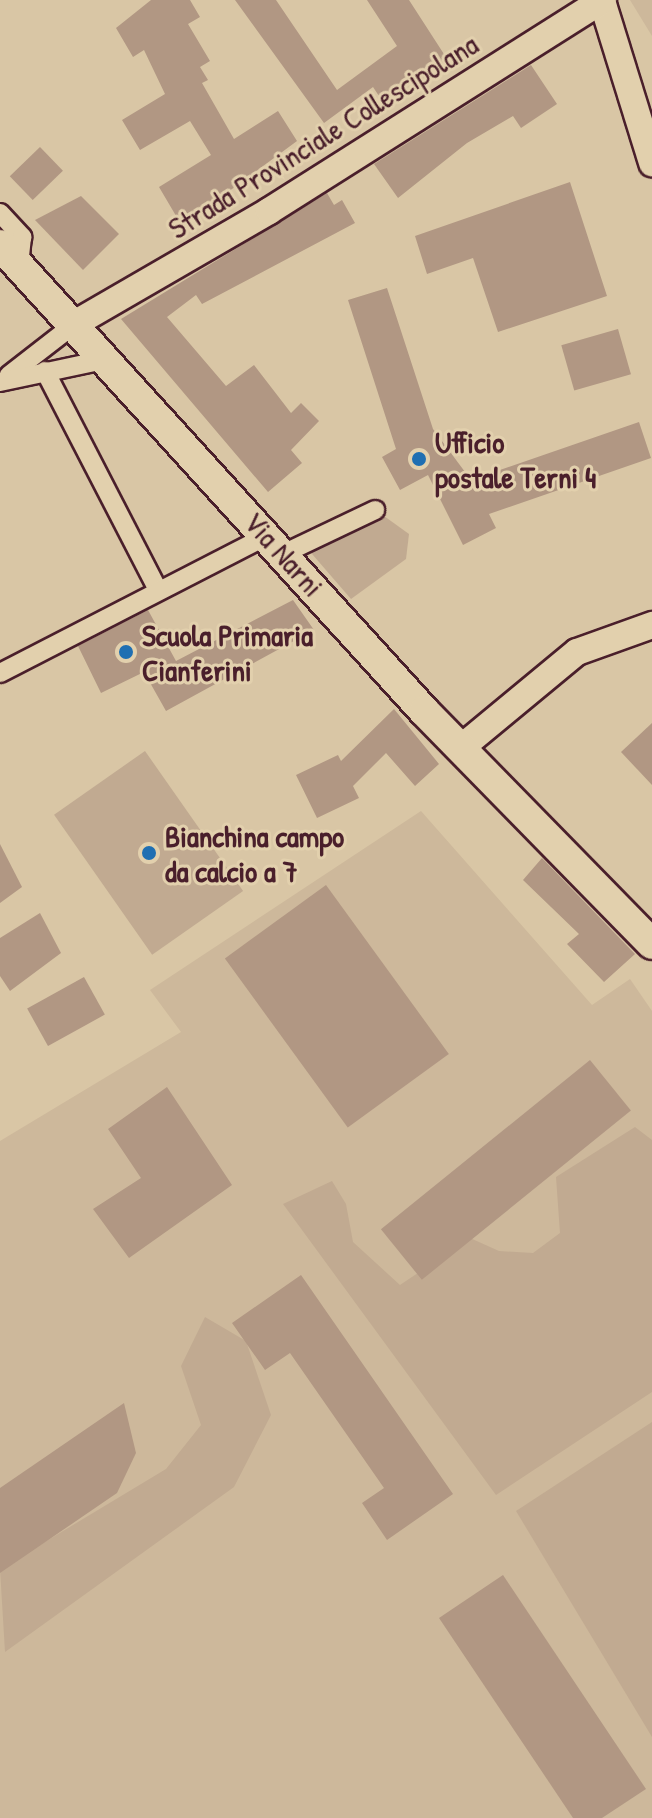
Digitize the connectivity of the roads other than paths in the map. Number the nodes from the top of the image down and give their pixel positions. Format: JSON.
{"nodes":[{"id":1,"x":602,"y":0,"type":"edge"},
{"id":2,"x":652,"y":163,"type":"edge"},
{"id":3,"x":0,"y":213,"type":"edge"},
{"id":4,"x":10,"y":255,"type":"edge"},
{"id":5,"x":76,"y":323,"type":"junction"},
{"id":6,"x":108,"y":359,"type":"junction"},
{"id":7,"x":45,"y":371,"type":"junction"},
{"id":8,"x":0,"y":381,"type":"edge"},
{"id":9,"x":375,"y":510,"type":"dead end"},
{"id":10,"x":276,"y":544,"type":"junction"},
{"id":11,"x":158,"y":590,"type":"junction"},
{"id":12,"x":652,"y":625,"type":"edge"},
{"id":13,"x":0,"y":673,"type":"edge"},
{"id":14,"x":462,"y":747,"type":"junction"},
{"id":15,"x":652,"y":944,"type":"edge"}],
"edges":[{"from":1,"to":2,"type":"street"},
{"from":1,"to":5,"type":"street","name":"Strada Provinciale Collescipolana"},
{"from":3,"to":4,"type":"street","name":"Via Narni"},
{"from":4,"to":5,"type":"main road","name":"Via Narni"},
{"from":5,"to":6,"type":"main road","name":"Via Narni"},
{"from":5,"to":8,"type":"street"},
{"from":6,"to":7,"type":"street"},
{"from":6,"to":10,"type":"main road","name":"Via Narni"},
{"from":7,"to":8,"type":"street"},
{"from":7,"to":11,"type":"street"},
{"from":9,"to":10,"type":"street"},
{"from":10,"to":11,"type":"street"},
{"from":10,"to":14,"type":"main road","name":"Via Narni"},
{"from":11,"to":13,"type":"street"},
{"from":12,"to":14,"type":"street"},
{"from":14,"to":15,"type":"main road","name":"Via Narni"}]}
